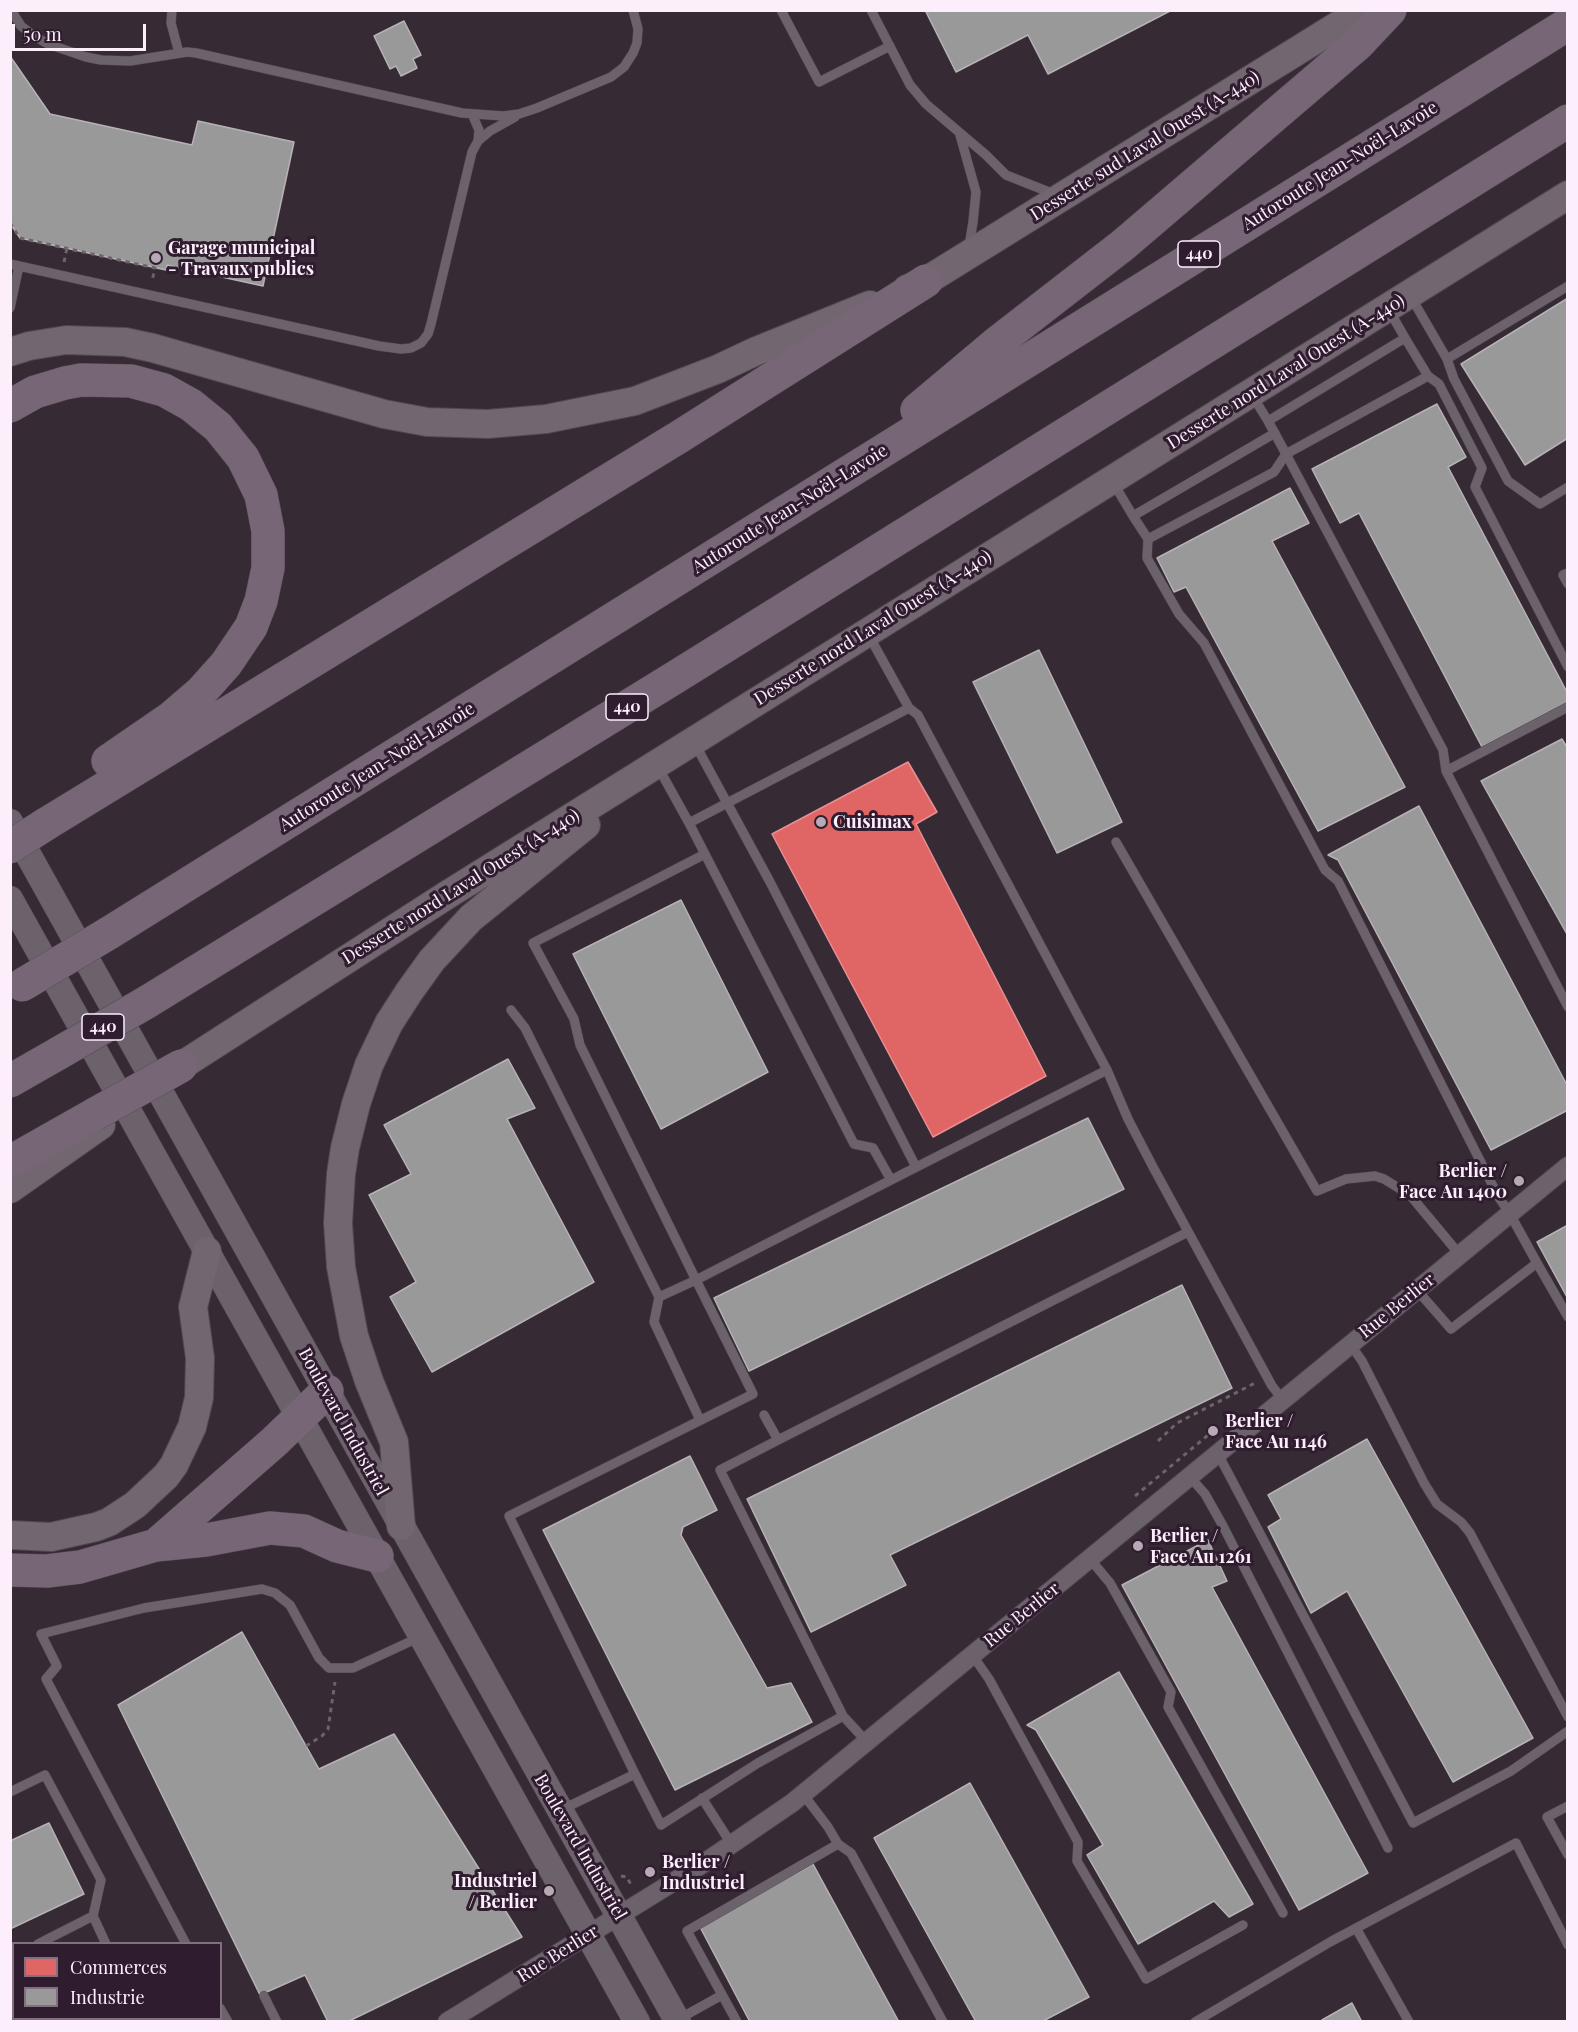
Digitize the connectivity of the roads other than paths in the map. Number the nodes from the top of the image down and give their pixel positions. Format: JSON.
{"nodes":[{"id":1,"x":11,"y":10,"type":"edge"},
{"id":2,"x":172,"y":10,"type":"edge"},
{"id":3,"x":633,"y":10,"type":"edge"},
{"id":4,"x":781,"y":10,"type":"edge"},
{"id":5,"x":871,"y":10,"type":"edge"},
{"id":6,"x":1363,"y":10,"type":"edge"},
{"id":7,"x":1390,"y":10,"type":"edge"},
{"id":8,"x":1568,"y":24,"type":"edge"},
{"id":9,"x":890,"y":46,"type":"junction"},
{"id":10,"x":179,"y":53,"type":"junction"},
{"id":11,"x":472,"y":114,"type":"junction"},
{"id":12,"x":519,"y":114,"type":"junction"},
{"id":13,"x":1568,"y":121,"type":"edge"},
{"id":14,"x":960,"y":135,"type":"junction"},
{"id":15,"x":478,"y":141,"type":"junction"},
{"id":16,"x":1568,"y":195,"type":"edge"},
{"id":17,"x":1062,"y":197,"type":"junction"},
{"id":18,"x":967,"y":256,"type":"junction"},
{"id":19,"x":15,"y":265,"type":"edge"},
{"id":20,"x":926,"y":281,"type":"junction"},
{"id":21,"x":1568,"y":286,"type":"edge"},
{"id":22,"x":1399,"y":301,"type":"junction"},
{"id":23,"x":10,"y":308,"type":"edge"},
{"id":24,"x":1405,"y":338,"type":"junction"},
{"id":25,"x":10,"y":351,"type":"edge"},
{"id":26,"x":1447,"y":359,"type":"junction"},
{"id":27,"x":1428,"y":376,"type":"junction"},
{"id":28,"x":1251,"y":393,"type":"junction"},
{"id":29,"x":10,"y":406,"type":"edge"},
{"id":30,"x":1268,"y":421,"type":"junction"},
{"id":31,"x":1275,"y":433,"type":"junction"},
{"id":32,"x":1286,"y":454,"type":"junction"},
{"id":33,"x":1111,"y":480,"type":"junction"},
{"id":34,"x":831,"y":484,"type":"junction"},
{"id":35,"x":1568,"y":488,"type":"edge"},
{"id":36,"x":1133,"y":516,"type":"junction"},
{"id":37,"x":1148,"y":539,"type":"junction"},
{"id":38,"x":1568,"y":573,"type":"edge"},
{"id":39,"x":1568,"y":584,"type":"edge"},
{"id":40,"x":867,"y":632,"type":"junction"},
{"id":41,"x":1568,"y":667,"type":"edge"},
{"id":42,"x":1568,"y":707,"type":"edge"},
{"id":43,"x":909,"y":708,"type":"junction"},
{"id":44,"x":671,"y":756,"type":"junction"},
{"id":45,"x":1446,"y":771,"type":"junction"},
{"id":46,"x":728,"y":803,"type":"junction"},
{"id":47,"x":33,"y":820,"type":"edge"},
{"id":48,"x":689,"y":823,"type":"junction"},
{"id":49,"x":10,"y":838,"type":"edge"},
{"id":50,"x":1116,"y":842,"type":"dead end"},
{"id":51,"x":10,"y":847,"type":"edge"},
{"id":52,"x":705,"y":854,"type":"junction"},
{"id":53,"x":10,"y":899,"type":"edge"},
{"id":54,"x":16,"y":988,"type":"edge"},
{"id":55,"x":1568,"y":1007,"type":"edge"},
{"id":56,"x":511,"y":1010,"type":"dead end"},
{"id":57,"x":181,"y":1066,"type":"joint"},
{"id":58,"x":1107,"y":1070,"type":"junction"},
{"id":59,"x":10,"y":1081,"type":"edge"},
{"id":60,"x":98,"y":1120,"type":"junction"},
{"id":61,"x":10,"y":1162,"type":"edge"},
{"id":62,"x":1568,"y":1166,"type":"edge"},
{"id":63,"x":916,"y":1167,"type":"junction"},
{"id":64,"x":891,"y":1180,"type":"junction"},
{"id":65,"x":10,"y":1189,"type":"edge"},
{"id":66,"x":1510,"y":1214,"type":"junction"},
{"id":67,"x":1188,"y":1232,"type":"junction"},
{"id":68,"x":207,"y":1251,"type":"junction"},
{"id":69,"x":1460,"y":1255,"type":"junction"},
{"id":70,"x":1537,"y":1263,"type":"junction"},
{"id":71,"x":696,"y":1280,"type":"junction"},
{"id":72,"x":1417,"y":1290,"type":"junction"},
{"id":73,"x":659,"y":1297,"type":"junction"},
{"id":74,"x":1568,"y":1317,"type":"edge"},
{"id":75,"x":1350,"y":1344,"type":"junction"},
{"id":76,"x":327,"y":1392,"type":"junction"},
{"id":77,"x":1283,"y":1400,"type":"junction"},
{"id":78,"x":764,"y":1415,"type":"dead end"},
{"id":79,"x":299,"y":1418,"type":"junction"},
{"id":80,"x":700,"y":1420,"type":"junction"},
{"id":81,"x":778,"y":1440,"type":"junction"},
{"id":82,"x":1218,"y":1454,"type":"junction"},
{"id":83,"x":1190,"y":1477,"type":"junction"},
{"id":84,"x":401,"y":1526,"type":"junction"},
{"id":85,"x":10,"y":1535,"type":"edge"},
{"id":86,"x":156,"y":1545,"type":"junction"},
{"id":87,"x":377,"y":1556,"type":"junction"},
{"id":88,"x":1090,"y":1559,"type":"junction"},
{"id":89,"x":10,"y":1570,"type":"edge"},
{"id":90,"x":422,"y":1636,"type":"junction"},
{"id":91,"x":973,"y":1656,"type":"junction"},
{"id":92,"x":843,"y":1716,"type":"junction"},
{"id":93,"x":1568,"y":1717,"type":"edge"},
{"id":94,"x":1568,"y":1731,"type":"edge"},
{"id":95,"x":867,"y":1742,"type":"junction"},
{"id":96,"x":634,"y":1774,"type":"junction"},
{"id":97,"x":10,"y":1792,"type":"edge"},
{"id":98,"x":803,"y":1794,"type":"junction"},
{"id":99,"x":702,"y":1798,"type":"junction"},
{"id":100,"x":1568,"y":1806,"type":"edge"},
{"id":101,"x":560,"y":1811,"type":"junction"},
{"id":102,"x":838,"y":1844,"type":"junction"},
{"id":103,"x":732,"y":1845,"type":"junction"},
{"id":104,"x":1388,"y":1848,"type":"dead end"},
{"id":105,"x":1568,"y":1855,"type":"edge"},
{"id":106,"x":1283,"y":1913,"type":"dead end"},
{"id":107,"x":619,"y":1914,"type":"junction"},
{"id":108,"x":93,"y":1916,"type":"junction"},
{"id":109,"x":1243,"y":1925,"type":"dead end"},
{"id":110,"x":1356,"y":1928,"type":"junction"},
{"id":111,"x":588,"y":1935,"type":"junction"},
{"id":112,"x":42,"y":1942,"type":"edge"},
{"id":113,"x":105,"y":1942,"type":"edge"},
{"id":114,"x":185,"y":1942,"type":"edge"},
{"id":115,"x":1568,"y":1945,"type":"edge"},
{"id":116,"x":722,"y":1995,"type":"junction"},
{"id":117,"x":264,"y":1996,"type":"dead end"},
{"id":118,"x":678,"y":2021,"type":"edge"},
{"id":119,"x":277,"y":2022,"type":"edge"},
{"id":120,"x":447,"y":2022,"type":"edge"},
{"id":121,"x":637,"y":2022,"type":"edge"},
{"id":122,"x":737,"y":2022,"type":"edge"},
{"id":123,"x":943,"y":2022,"type":"edge"},
{"id":124,"x":1195,"y":2022,"type":"edge"},
{"id":125,"x":1409,"y":2022,"type":"edge"}],
"edges":[{"from":1,"to":10,"type":"lane"},
{"from":2,"to":10,"type":"lane"},
{"from":3,"to":12,"type":"lane"},
{"from":4,"to":9,"type":"lane"},
{"from":5,"to":9,"type":"lane"},
{"from":6,"to":17,"type":"main road","name":"Desserte sud Laval Ouest (A-440)"},
{"from":7,"to":34,"type":"highway"},
{"from":8,"to":34,"type":"highway","name":"Autoroute Jean-Noël-Lavoie","number":"440"},
{"from":9,"to":14,"type":"lane"},
{"from":10,"to":11,"type":"lane"},
{"from":11,"to":12,"type":"lane"},
{"from":11,"to":15,"type":"lane"},
{"from":12,"to":15,"type":"lane"},
{"from":13,"to":59,"type":"highway","number":"440","bridge":true},
{"from":14,"to":17,"type":"lane"},
{"from":14,"to":18,"type":"lane"},
{"from":15,"to":19,"type":"lane"},
{"from":16,"to":22,"type":"main road","name":"Desserte nord Laval Ouest (A-440)"},
{"from":17,"to":18,"type":"main road","name":"Desserte sud Laval Ouest (A-440)"},
{"from":18,"to":20,"type":"main road","name":"Desserte sud Laval Ouest (A-440)"},
{"from":19,"to":23,"type":"lane"},
{"from":20,"to":25,"type":"main road","name":"Desserte sud Laval Ouest (A-440)"},
{"from":20,"to":47,"type":"highway"},
{"from":21,"to":26,"type":"lane"},
{"from":22,"to":24,"type":"lane"},
{"from":22,"to":26,"type":"lane"},
{"from":22,"to":28,"type":"main road","name":"Desserte nord Laval Ouest (A-440)"},
{"from":24,"to":27,"type":"lane"},
{"from":24,"to":30,"type":"lane"},
{"from":26,"to":35,"type":"lane"},
{"from":27,"to":32,"type":"lane"},
{"from":27,"to":41,"type":"lane"},
{"from":28,"to":30,"type":"lane"},
{"from":28,"to":33,"type":"main road","name":"Desserte nord Laval Ouest (A-440)"},
{"from":29,"to":47,"type":"highway"},
{"from":30,"to":31,"type":"lane"},
{"from":31,"to":32,"type":"lane"},
{"from":31,"to":36,"type":"lane"},
{"from":32,"to":37,"type":"lane"},
{"from":32,"to":45,"type":"lane"},
{"from":33,"to":36,"type":"lane"},
{"from":33,"to":40,"type":"main road","name":"Desserte nord Laval Ouest (A-440)"},
{"from":34,"to":54,"type":"highway","name":"Autoroute Jean-Noël-Lavoie","number":"440","bridge":true},
{"from":36,"to":37,"type":"lane"},
{"from":37,"to":66,"type":"lane"},
{"from":38,"to":39,"type":"lane"},
{"from":40,"to":43,"type":"lane"},
{"from":40,"to":44,"type":"main road","name":"Desserte nord Laval Ouest (A-440)"},
{"from":42,"to":45,"type":"lane"},
{"from":43,"to":46,"type":"lane"},
{"from":43,"to":58,"type":"lane"},
{"from":44,"to":46,"type":"lane"},
{"from":44,"to":48,"type":"lane"},
{"from":44,"to":57,"type":"main road","name":"Desserte nord Laval Ouest (A-440)"},
{"from":44,"to":84,"type":"main road"},
{"from":45,"to":55,"type":"lane"},
{"from":46,"to":48,"type":"lane"},
{"from":46,"to":63,"type":"lane"},
{"from":47,"to":49,"type":"highway"},
{"from":47,"to":51,"type":"highway","bridge":true},
{"from":47,"to":76,"type":"street","name":"Boulevard Industriel"},
{"from":48,"to":52,"type":"lane"},
{"from":50,"to":69,"type":"lane"},
{"from":52,"to":64,"type":"lane"},
{"from":52,"to":71,"type":"lane"},
{"from":53,"to":68,"type":"street","name":"Boulevard Industriel"},
{"from":56,"to":73,"type":"lane"},
{"from":57,"to":60,"type":"highway","bridge":true},
{"from":58,"to":63,"type":"lane"},
{"from":58,"to":67,"type":"lane"},
{"from":60,"to":61,"type":"highway"},
{"from":60,"to":65,"type":"main road"},
{"from":62,"to":66,"type":"street","name":"Rue Berlier"},
{"from":63,"to":64,"type":"lane"},
{"from":64,"to":71,"type":"lane"},
{"from":66,"to":69,"type":"street","name":"Rue Berlier"},
{"from":66,"to":70,"type":"lane"},
{"from":67,"to":77,"type":"lane"},
{"from":67,"to":81,"type":"lane"},
{"from":68,"to":79,"type":"street","name":"Boulevard Industriel"},
{"from":68,"to":85,"type":"main road"},
{"from":69,"to":72,"type":"street","name":"Rue Berlier"},
{"from":70,"to":72,"type":"lane"},
{"from":70,"to":74,"type":"lane"},
{"from":71,"to":73,"type":"lane"},
{"from":71,"to":80,"type":"lane"},
{"from":72,"to":75,"type":"street","name":"Rue Berlier"},
{"from":73,"to":80,"type":"lane"},
{"from":75,"to":77,"type":"street","name":"Rue Berlier"},
{"from":75,"to":93,"type":"lane"},
{"from":76,"to":79,"type":"highway"},
{"from":76,"to":84,"type":"street","name":"Boulevard Industriel"},
{"from":77,"to":82,"type":"street","name":"Rue Berlier"},
{"from":78,"to":81,"type":"lane"},
{"from":79,"to":86,"type":"highway"},
{"from":79,"to":87,"type":"street","name":"Boulevard Industriel"},
{"from":80,"to":96,"type":"lane"},
{"from":81,"to":92,"type":"lane"},
{"from":82,"to":83,"type":"street","name":"Rue Berlier"},
{"from":82,"to":94,"type":"lane"},
{"from":83,"to":88,"type":"street","name":"Rue Berlier"},
{"from":83,"to":104,"type":"lane"},
{"from":84,"to":101,"type":"street","name":"Boulevard Industriel"},
{"from":86,"to":87,"type":"highway"},
{"from":86,"to":89,"type":"highway"},
{"from":87,"to":90,"type":"street","name":"Boulevard Industriel"},
{"from":88,"to":91,"type":"street","name":"Rue Berlier"},
{"from":88,"to":106,"type":"lane"},
{"from":90,"to":111,"type":"street","name":"Boulevard Industriel"},
{"from":90,"to":114,"type":"lane"},
{"from":91,"to":95,"type":"street","name":"Rue Berlier"},
{"from":91,"to":109,"type":"lane"},
{"from":92,"to":95,"type":"lane"},
{"from":92,"to":99,"type":"lane"},
{"from":95,"to":98,"type":"street","name":"Rue Berlier"},
{"from":96,"to":99,"type":"lane"},
{"from":96,"to":101,"type":"lane"},
{"from":97,"to":108,"type":"lane"},
{"from":98,"to":102,"type":"lane"},
{"from":98,"to":103,"type":"street","name":"Rue Berlier"},
{"from":99,"to":103,"type":"lane"},
{"from":100,"to":105,"type":"lane"},
{"from":101,"to":107,"type":"street","name":"Boulevard Industriel"},
{"from":102,"to":116,"type":"lane"},
{"from":102,"to":123,"type":"lane"},
{"from":103,"to":107,"type":"street","name":"Rue Berlier"},
{"from":107,"to":111,"type":"street","name":"Rue Berlier"},
{"from":107,"to":118,"type":"street","name":"Boulevard Industriel"},
{"from":108,"to":112,"type":"lane"},
{"from":108,"to":113,"type":"lane"},
{"from":110,"to":115,"type":"lane"},
{"from":110,"to":124,"type":"lane"},
{"from":110,"to":125,"type":"lane"},
{"from":111,"to":120,"type":"street","name":"Rue Berlier"},
{"from":111,"to":121,"type":"street","name":"Boulevard Industriel"},
{"from":116,"to":118,"type":"lane"},
{"from":116,"to":122,"type":"lane"},
{"from":117,"to":119,"type":"lane"}]}
